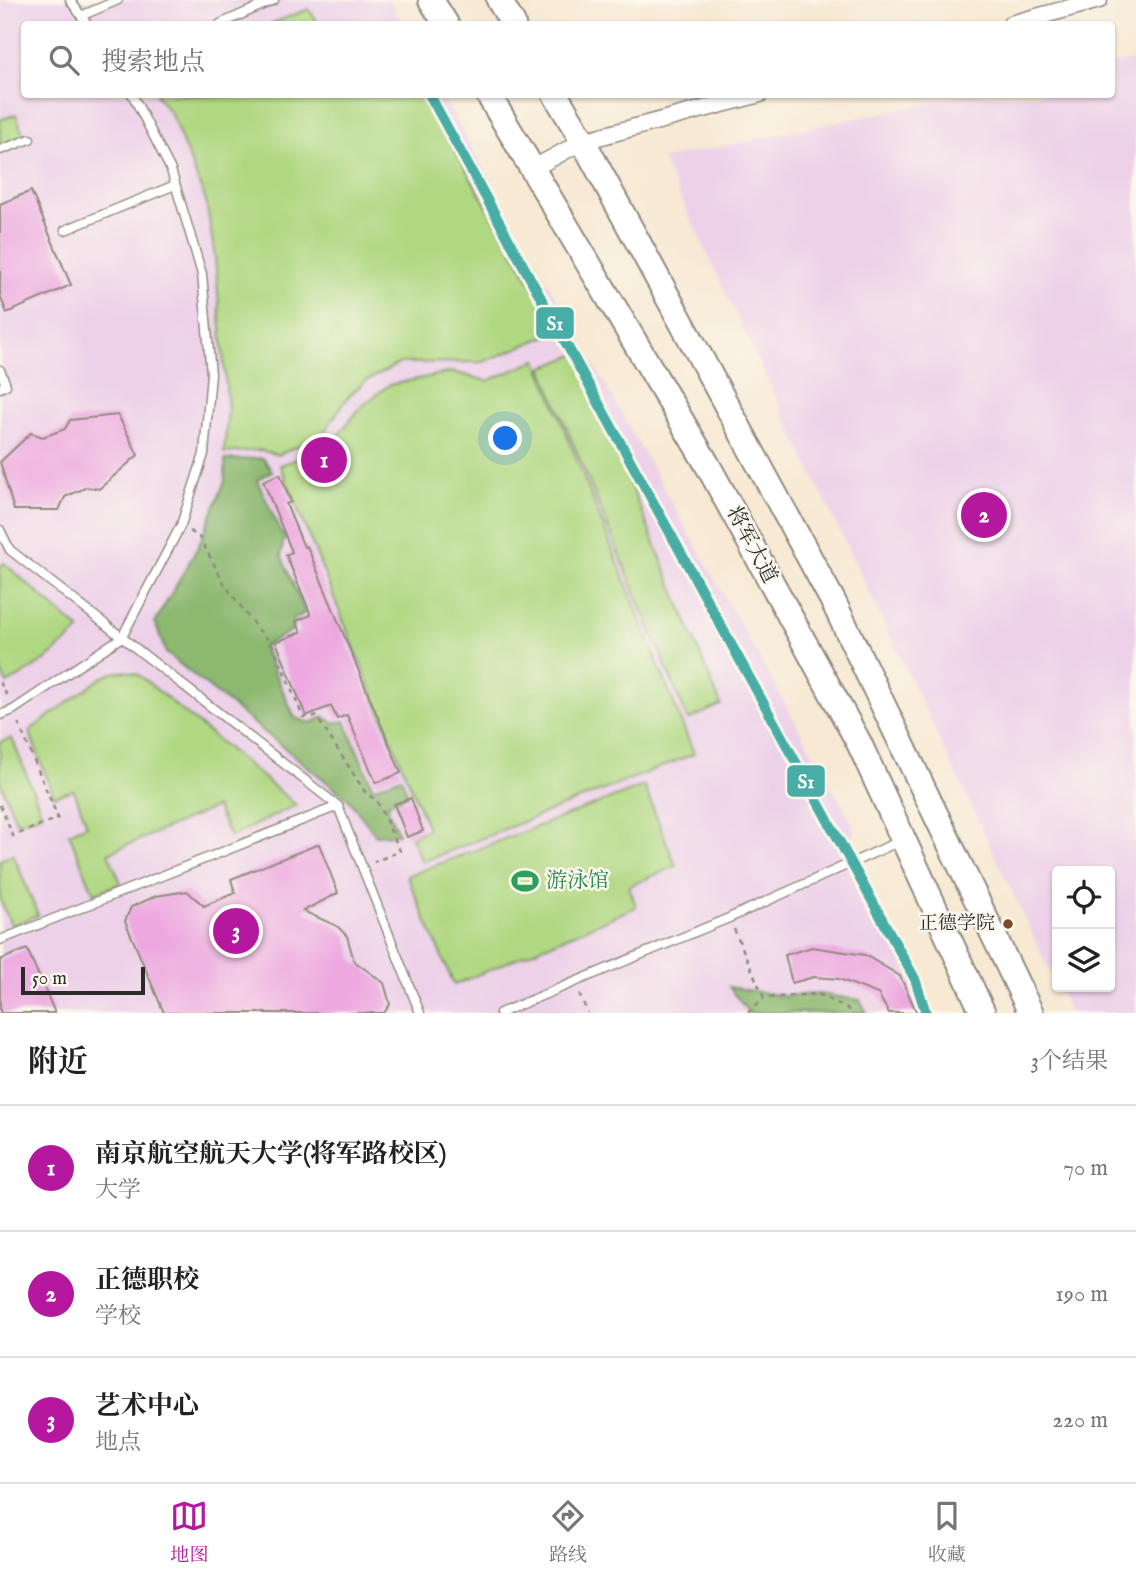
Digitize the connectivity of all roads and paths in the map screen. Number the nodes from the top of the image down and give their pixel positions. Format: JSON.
{"nodes":[{"id":1,"x":70,"y":0,"type":"edge"},
{"id":2,"x":118,"y":0,"type":"edge"},
{"id":3,"x":274,"y":0,"type":"edge"},
{"id":4,"x":431,"y":0,"type":"edge"},
{"id":5,"x":499,"y":0,"type":"edge"},
{"id":6,"x":1099,"y":0,"type":"edge"},
{"id":7,"x":81,"y":16,"type":"junction"},
{"id":8,"x":85,"y":21,"type":"edge"},
{"id":9,"x":227,"y":21,"type":"edge"},
{"id":10,"x":444,"y":21,"type":"edge"},
{"id":11,"x":511,"y":21,"type":"edge"},
{"id":12,"x":1022,"y":21,"type":"edge"},
{"id":13,"x":134,"y":98,"type":"edge"},
{"id":14,"x":490,"y":98,"type":"edge"},
{"id":15,"x":557,"y":98,"type":"edge"},
{"id":16,"x":745,"y":98,"type":"edge"},
{"id":17,"x":30,"y":139,"type":"dead end"},
{"id":18,"x":583,"y":141,"type":"junction"},
{"id":19,"x":0,"y":150,"type":"edge"},
{"id":20,"x":532,"y":169,"type":"junction"},
{"id":21,"x":175,"y":185,"type":"junction"},
{"id":22,"x":65,"y":230,"type":"dead end"},
{"id":23,"x":0,"y":370,"type":"edge"},
{"id":24,"x":0,"y":388,"type":"edge"},
{"id":25,"x":181,"y":525,"type":"junction"},
{"id":26,"x":0,"y":530,"type":"edge"},
{"id":27,"x":122,"y":637,"type":"junction"},
{"id":28,"x":0,"y":682,"type":"edge"},
{"id":29,"x":13,"y":710,"type":"junction"},
{"id":30,"x":0,"y":715,"type":"edge"},
{"id":31,"x":0,"y":805,"type":"edge"},
{"id":32,"x":338,"y":806,"type":"junction"},
{"id":33,"x":903,"y":840,"type":"junction"},
{"id":34,"x":362,"y":866,"type":"junction"},
{"id":35,"x":729,"y":918,"type":"junction"},
{"id":36,"x":0,"y":940,"type":"edge"},
{"id":37,"x":574,"y":982,"type":"junction"},
{"id":38,"x":764,"y":998,"type":"junction"},
{"id":39,"x":421,"y":1013,"type":"edge"},
{"id":40,"x":500,"y":1013,"type":"edge"},
{"id":41,"x":588,"y":1013,"type":"edge"},
{"id":42,"x":748,"y":1013,"type":"edge"},
{"id":43,"x":850,"y":1013,"type":"edge"},
{"id":44,"x":983,"y":1013,"type":"edge"},
{"id":45,"x":1031,"y":1013,"type":"edge"}],
"edges":[{"from":1,"to":7,"type":"lane"},
{"from":2,"to":7,"type":"lane"},
{"from":3,"to":9,"type":"lane"},
{"from":4,"to":10,"type":"main road"},
{"from":5,"to":11,"type":"main road"},
{"from":6,"to":12,"type":"street"},
{"from":7,"to":8,"type":"lane"},
{"from":13,"to":21,"type":"lane"},
{"from":14,"to":20,"type":"main road","name":"将军大道"},
{"from":15,"to":18,"type":"main road"},
{"from":16,"to":18,"type":"street"},
{"from":17,"to":19,"type":"lane"},
{"from":18,"to":20,"type":"street"},
{"from":18,"to":45,"type":"main road"},
{"from":20,"to":33,"type":"main road","name":"将军大道"},
{"from":21,"to":22,"type":"lane"},
{"from":21,"to":25,"type":"lane"},
{"from":23,"to":24,"type":"lane"},
{"from":25,"to":27,"type":"lane"},
{"from":25,"to":34,"type":"path"},
{"from":26,"to":27,"type":"lane"},
{"from":27,"to":29,"type":"lane"},
{"from":27,"to":32,"type":"lane"},
{"from":28,"to":29,"type":"path"},
{"from":29,"to":30,"type":"lane"},
{"from":29,"to":31,"type":"path"},
{"from":32,"to":34,"type":"lane"},
{"from":32,"to":36,"type":"lane"},
{"from":33,"to":35,"type":"lane"},
{"from":33,"to":44,"type":"main road","name":"将军大道"},
{"from":34,"to":39,"type":"lane"},
{"from":35,"to":37,"type":"lane"},
{"from":35,"to":38,"type":"path"},
{"from":37,"to":40,"type":"lane"},
{"from":37,"to":41,"type":"path"},
{"from":38,"to":42,"type":"path"},
{"from":38,"to":43,"type":"path"}]}
